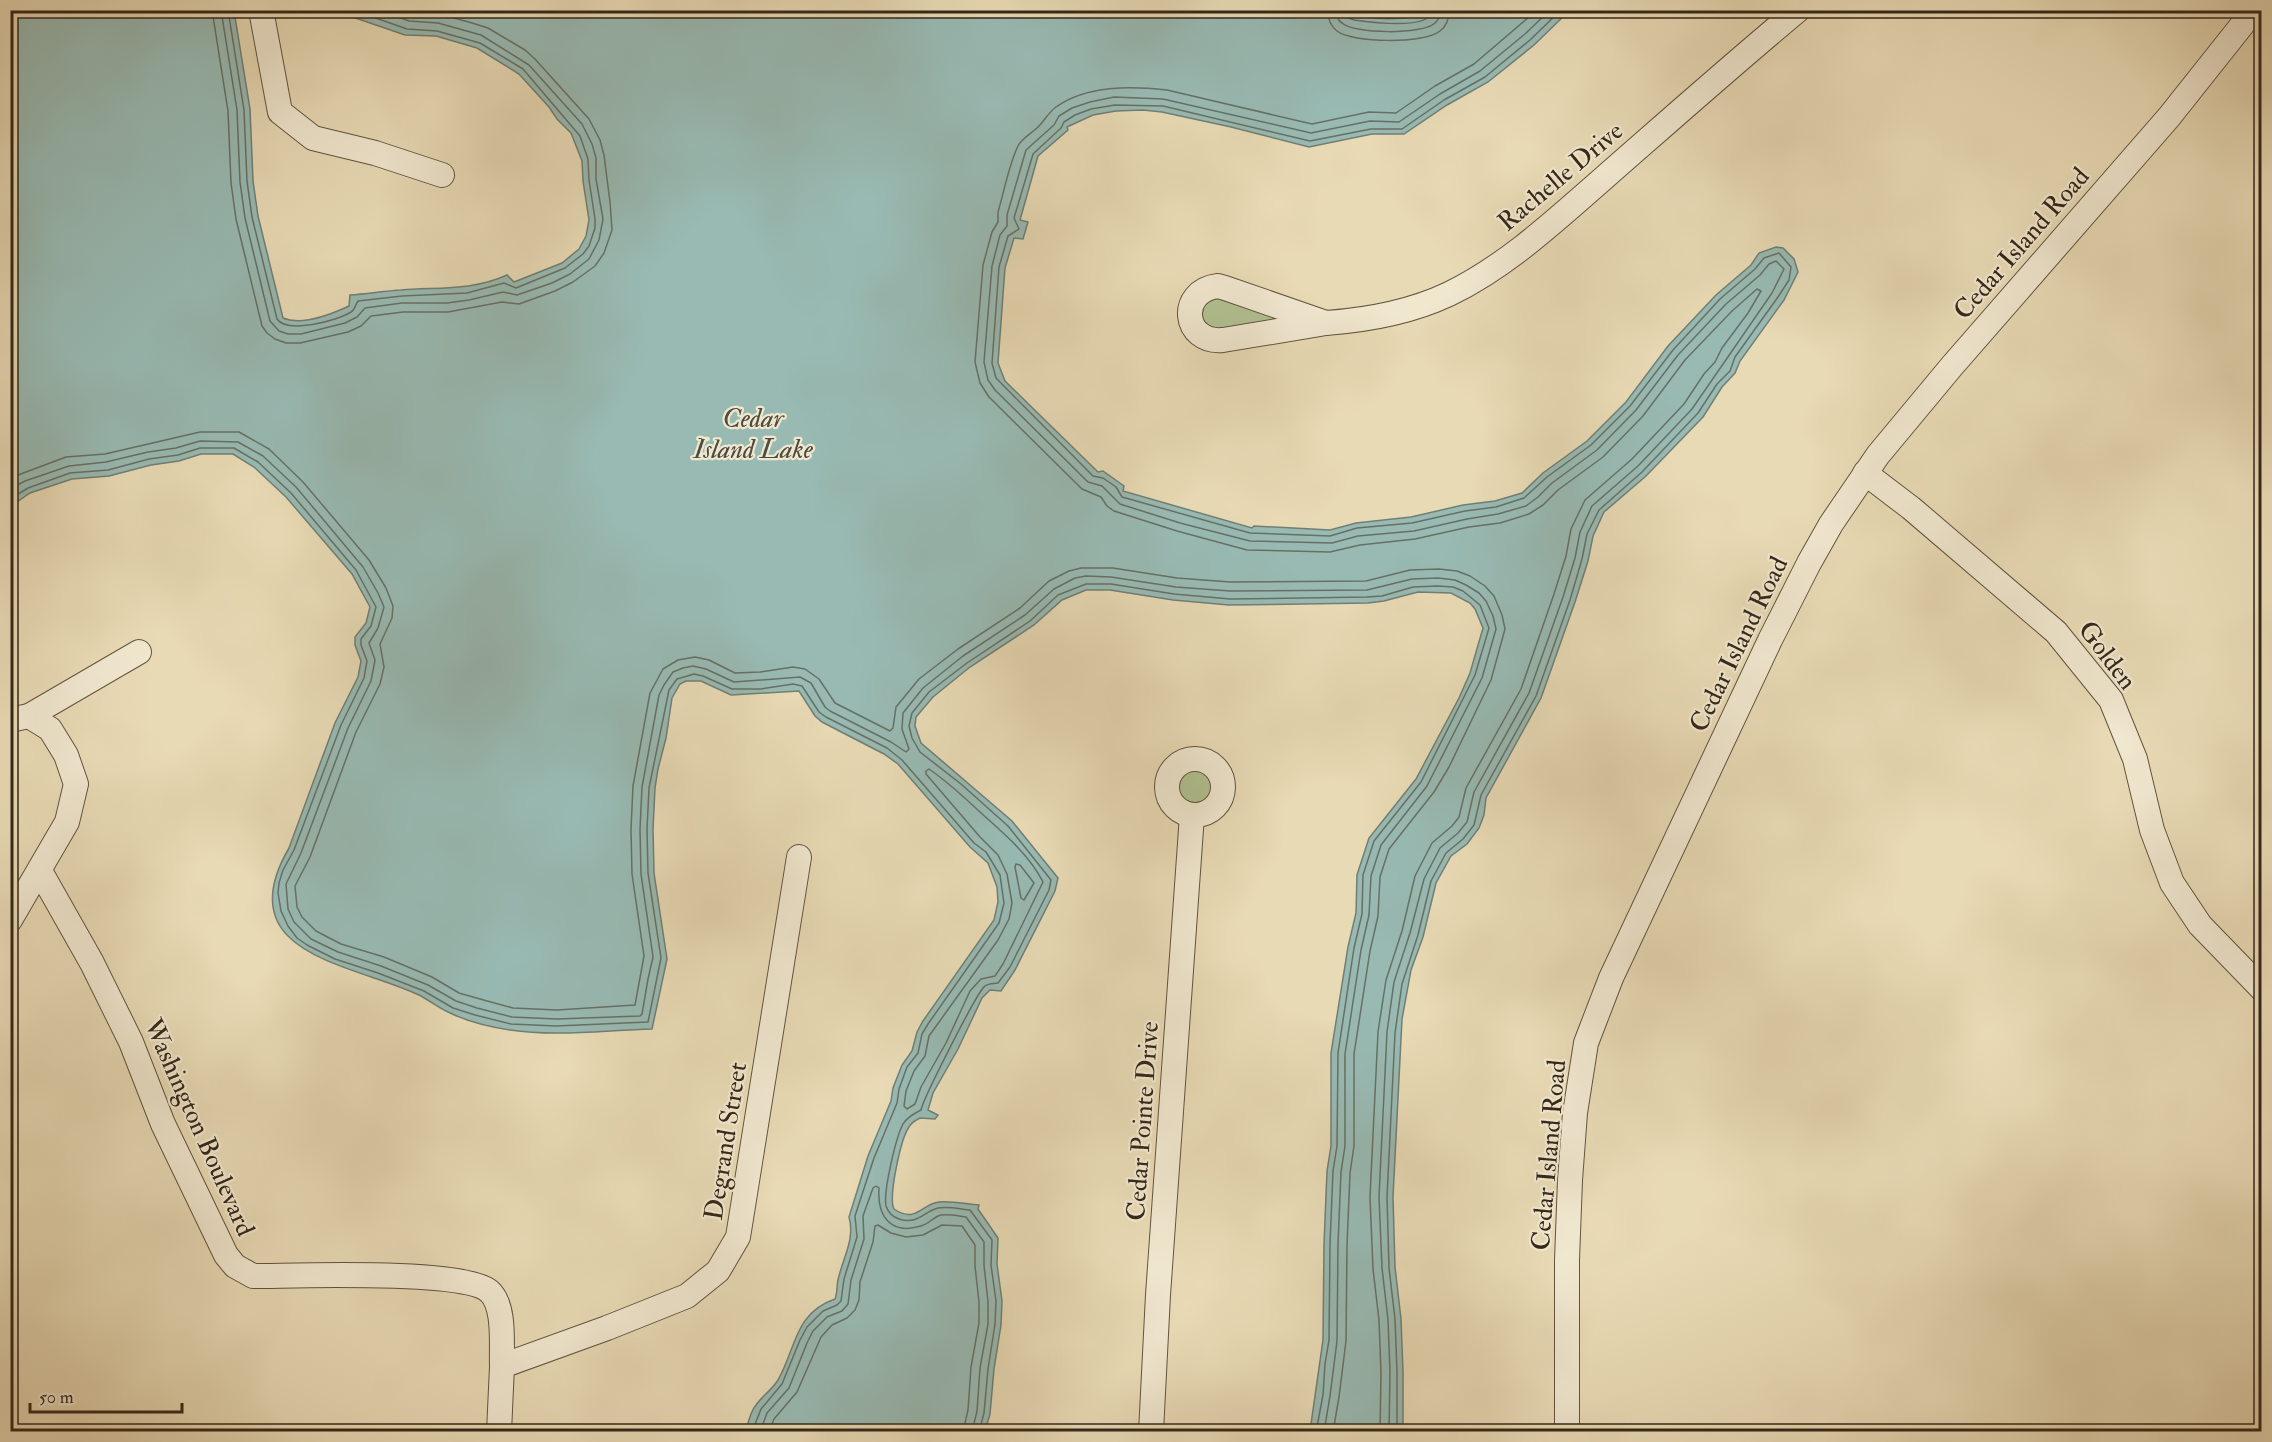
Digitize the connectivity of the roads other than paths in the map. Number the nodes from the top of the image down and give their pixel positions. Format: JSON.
{"nodes":[{"id":1,"x":261,"y":10,"type":"edge"},
{"id":2,"x":1798,"y":10,"type":"edge"},
{"id":3,"x":2254,"y":10,"type":"edge"},
{"id":4,"x":442,"y":175,"type":"dead end"},
{"id":5,"x":1326,"y":323,"type":"junction"},
{"id":6,"x":1865,"y":473,"type":"junction"},
{"id":7,"x":140,"y":652,"type":"dead end"},
{"id":8,"x":19,"y":718,"type":"edge"},
{"id":9,"x":1192,"y":815,"type":"dead end"},
{"id":10,"x":799,"y":857,"type":"dead end"},
{"id":11,"x":40,"y":872,"type":"junction"},
{"id":12,"x":10,"y":920,"type":"edge"},
{"id":13,"x":2262,"y":989,"type":"edge"},
{"id":14,"x":502,"y":1366,"type":"junction"},
{"id":15,"x":499,"y":1431,"type":"edge"},
{"id":16,"x":1151,"y":1431,"type":"edge"},
{"id":17,"x":1567,"y":1431,"type":"edge"}],
"edges":[{"from":1,"to":4,"type":"street"},
{"from":2,"to":5,"type":"street","name":"Rachelle Drive"},
{"from":3,"to":6,"type":"street","name":"Cedar Island Road"},
{"from":5,"to":5,"type":"street","name":"Rachelle Drive"},
{"from":6,"to":13,"type":"street","name":"Golden"},
{"from":6,"to":17,"type":"street","name":"Cedar Island Road"},
{"from":7,"to":8,"type":"street"},
{"from":8,"to":11,"type":"street"},
{"from":9,"to":16,"type":"street","name":"Cedar Pointe Drive"},
{"from":10,"to":14,"type":"street","name":"Degrand Street"},
{"from":11,"to":12,"type":"street"},
{"from":11,"to":14,"type":"street","name":"Washington Boulevard"},
{"from":14,"to":15,"type":"street"}]}
